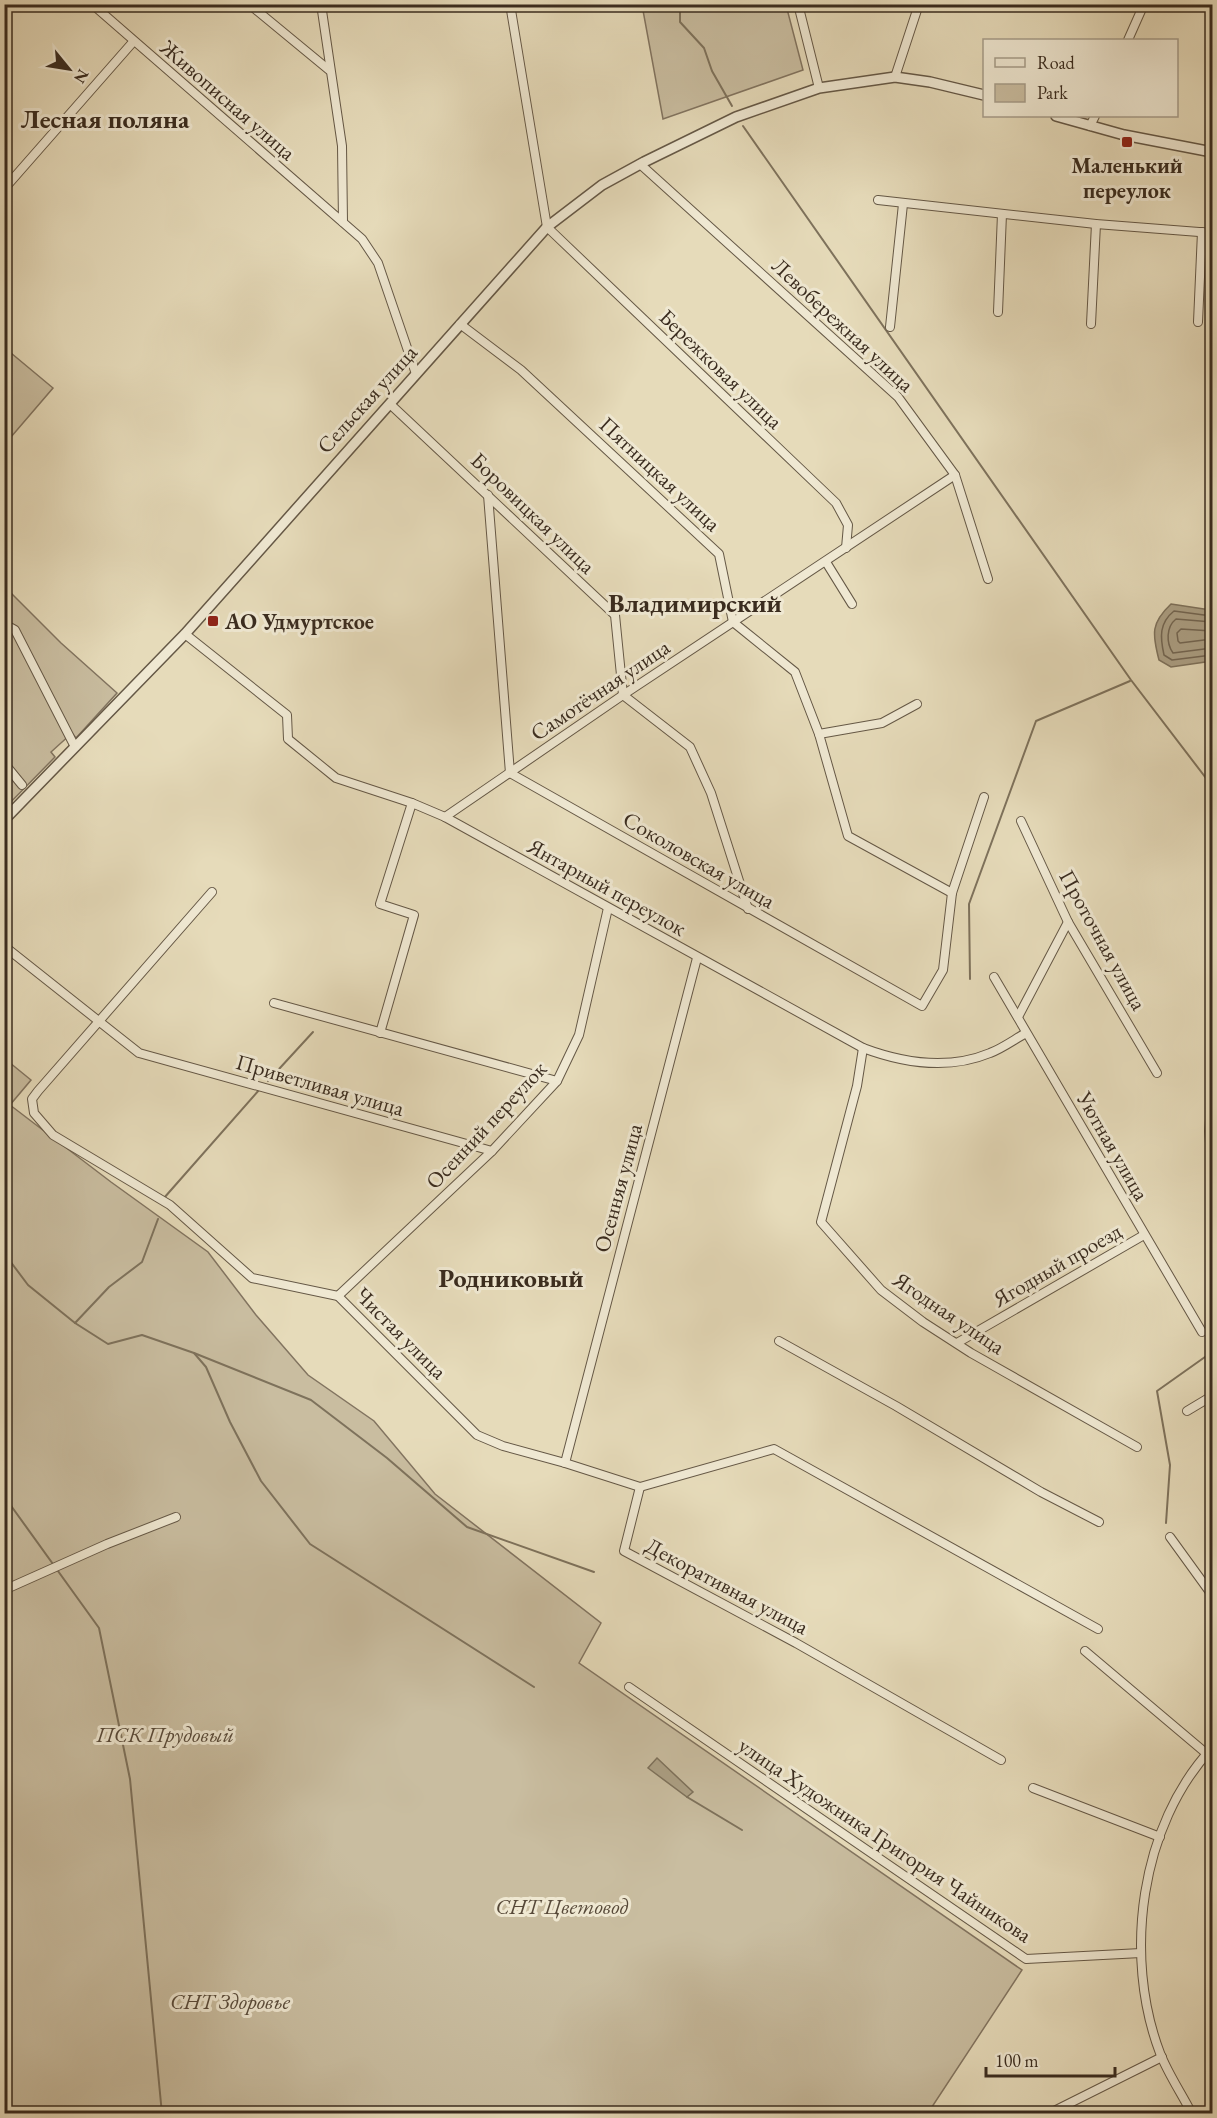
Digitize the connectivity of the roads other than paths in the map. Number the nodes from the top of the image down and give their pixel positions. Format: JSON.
{"nodes":[{"id":1,"x":92,"y":4,"type":"edge"},
{"id":2,"x":249,"y":4,"type":"edge"},
{"id":3,"x":321,"y":4,"type":"edge"},
{"id":4,"x":510,"y":4,"type":"edge"},
{"id":5,"x":798,"y":4,"type":"edge"},
{"id":6,"x":920,"y":4,"type":"edge"},
{"id":7,"x":1144,"y":4,"type":"edge"},
{"id":8,"x":1128,"y":39,"type":"edge"},
{"id":9,"x":133,"y":42,"type":"junction"},
{"id":10,"x":330,"y":70,"type":"junction"},
{"id":11,"x":895,"y":77,"type":"junction"},
{"id":12,"x":819,"y":88,"type":"junction"},
{"id":13,"x":983,"y":96,"type":"edge"},
{"id":14,"x":1059,"y":117,"type":"edge"},
{"id":15,"x":1094,"y":117,"type":"edge"},
{"id":16,"x":1090,"y":126,"type":"junction"},
{"id":17,"x":1212,"y":152,"type":"edge"},
{"id":18,"x":640,"y":164,"type":"junction"},
{"id":19,"x":4,"y":189,"type":"edge"},
{"id":20,"x":878,"y":200,"type":"dead end"},
{"id":21,"x":903,"y":204,"type":"junction"},
{"id":22,"x":1002,"y":214,"type":"junction"},
{"id":23,"x":343,"y":222,"type":"junction"},
{"id":24,"x":1096,"y":224,"type":"junction"},
{"id":25,"x":547,"y":227,"type":"junction"},
{"id":26,"x":1202,"y":232,"type":"junction"},
{"id":27,"x":1212,"y":232,"type":"edge"},
{"id":28,"x":998,"y":312,"type":"dead end"},
{"id":29,"x":1198,"y":322,"type":"dead end"},
{"id":30,"x":460,"y":324,"type":"junction"},
{"id":31,"x":1091,"y":324,"type":"dead end"},
{"id":32,"x":890,"y":327,"type":"dead end"},
{"id":33,"x":416,"y":374,"type":"junction"},
{"id":34,"x":390,"y":404,"type":"junction"},
{"id":35,"x":955,"y":475,"type":"junction"},
{"id":36,"x":488,"y":495,"type":"junction"},
{"id":37,"x":846,"y":548,"type":"junction"},
{"id":38,"x":826,"y":562,"type":"junction"},
{"id":39,"x":988,"y":579,"type":"dead end"},
{"id":40,"x":852,"y":604,"type":"dead end"},
{"id":41,"x":733,"y":622,"type":"junction"},
{"id":42,"x":4,"y":624,"type":"edge"},
{"id":43,"x":185,"y":634,"type":"junction"},
{"id":44,"x":623,"y":695,"type":"junction"},
{"id":45,"x":917,"y":704,"type":"dead end"},
{"id":46,"x":819,"y":734,"type":"junction"},
{"id":47,"x":75,"y":747,"type":"junction"},
{"id":48,"x":4,"y":763,"type":"edge"},
{"id":49,"x":510,"y":773,"type":"junction"},
{"id":50,"x":22,"y":785,"type":"dead end"},
{"id":51,"x":984,"y":797,"type":"dead end"},
{"id":52,"x":412,"y":803,"type":"junction"},
{"id":53,"x":444,"y":817,"type":"junction"},
{"id":54,"x":4,"y":820,"type":"edge"},
{"id":55,"x":1021,"y":821,"type":"dead end"},
{"id":56,"x":212,"y":892,"type":"dead end"},
{"id":57,"x":952,"y":892,"type":"junction"},
{"id":58,"x":608,"y":908,"type":"junction"},
{"id":59,"x":748,"y":909,"type":"junction"},
{"id":60,"x":1068,"y":922,"type":"junction"},
{"id":61,"x":4,"y":946,"type":"edge"},
{"id":62,"x":697,"y":958,"type":"junction"},
{"id":63,"x":994,"y":977,"type":"dead end"},
{"id":64,"x":274,"y":1003,"type":"dead end"},
{"id":65,"x":1018,"y":1017,"type":"junction"},
{"id":66,"x":99,"y":1022,"type":"junction"},
{"id":67,"x":380,"y":1033,"type":"junction"},
{"id":68,"x":1026,"y":1033,"type":"junction"},
{"id":69,"x":863,"y":1048,"type":"junction"},
{"id":70,"x":1157,"y":1073,"type":"dead end"},
{"id":71,"x":557,"y":1081,"type":"junction"},
{"id":72,"x":492,"y":1151,"type":"junction"},
{"id":73,"x":1144,"y":1235,"type":"junction"},
{"id":74,"x":338,"y":1296,"type":"junction"},
{"id":75,"x":1202,"y":1332,"type":"dead end"},
{"id":76,"x":779,"y":1341,"type":"dead end"},
{"id":77,"x":957,"y":1343,"type":"junction"},
{"id":78,"x":1212,"y":1396,"type":"edge"},
{"id":79,"x":1187,"y":1412,"type":"dead end"},
{"id":80,"x":1137,"y":1447,"type":"dead end"},
{"id":81,"x":565,"y":1463,"type":"junction"},
{"id":82,"x":640,"y":1487,"type":"junction"},
{"id":83,"x":176,"y":1517,"type":"dead end"},
{"id":84,"x":1099,"y":1522,"type":"dead end"},
{"id":85,"x":1170,"y":1537,"type":"dead end"},
{"id":86,"x":4,"y":1590,"type":"edge"},
{"id":87,"x":1212,"y":1595,"type":"edge"},
{"id":88,"x":1098,"y":1629,"type":"dead end"},
{"id":89,"x":1085,"y":1651,"type":"dead end"},
{"id":90,"x":629,"y":1687,"type":"dead end"},
{"id":91,"x":1210,"y":1751,"type":"edge"},
{"id":92,"x":1002,"y":1760,"type":"dead end"},
{"id":93,"x":1033,"y":1788,"type":"dead end"},
{"id":94,"x":1160,"y":1837,"type":"junction"},
{"id":95,"x":1141,"y":1953,"type":"junction"},
{"id":96,"x":1162,"y":2057,"type":"junction"},
{"id":97,"x":1048,"y":2114,"type":"edge"},
{"id":98,"x":1192,"y":2114,"type":"edge"}],
"edges":[{"from":1,"to":9,"type":"street","name":"Живописная улица"},
{"from":2,"to":10,"type":"street"},
{"from":3,"to":10,"type":"street"},
{"from":4,"to":25,"type":"street"},
{"from":5,"to":12,"type":"street"},
{"from":6,"to":11,"type":"street"},
{"from":7,"to":8,"type":"street"},
{"from":9,"to":19,"type":"street"},
{"from":9,"to":23,"type":"street","name":"Живописная улица"},
{"from":10,"to":23,"type":"street"},
{"from":11,"to":12,"type":"street","name":"Сельская улица"},
{"from":11,"to":13,"type":"street","name":"Сельская улица"},
{"from":12,"to":18,"type":"street","name":"Сельская улица"},
{"from":14,"to":16,"type":"street"},
{"from":15,"to":16,"type":"street"},
{"from":16,"to":17,"type":"street"},
{"from":18,"to":25,"type":"street","name":"Сельская улица"},
{"from":18,"to":35,"type":"street","name":"Левобережная улица"},
{"from":20,"to":21,"type":"street"},
{"from":21,"to":22,"type":"street"},
{"from":21,"to":32,"type":"street"},
{"from":22,"to":24,"type":"street"},
{"from":22,"to":28,"type":"street"},
{"from":23,"to":33,"type":"street","name":"Живописная улица"},
{"from":24,"to":26,"type":"street"},
{"from":24,"to":31,"type":"street"},
{"from":25,"to":30,"type":"street","name":"Сельская улица"},
{"from":25,"to":37,"type":"street","name":"Бережковая улица"},
{"from":26,"to":27,"type":"street"},
{"from":26,"to":29,"type":"street"},
{"from":30,"to":33,"type":"street","name":"Сельская улица"},
{"from":30,"to":41,"type":"street","name":"Пятницкая улица"},
{"from":33,"to":34,"type":"street","name":"Сельская улица"},
{"from":34,"to":36,"type":"street","name":"Боровицкая улица"},
{"from":34,"to":43,"type":"street","name":"Сельская улица"},
{"from":35,"to":37,"type":"street","name":"Самотёчная улица"},
{"from":35,"to":39,"type":"street","name":"Левобережная улица"},
{"from":36,"to":44,"type":"street","name":"Боровицкая улица"},
{"from":36,"to":49,"type":"street"},
{"from":37,"to":38,"type":"street","name":"Самотёчная улица"},
{"from":38,"to":40,"type":"street"},
{"from":38,"to":41,"type":"street","name":"Самотёчная улица"},
{"from":41,"to":44,"type":"street","name":"Самотёчная улица"},
{"from":41,"to":46,"type":"street"},
{"from":42,"to":47,"type":"street"},
{"from":43,"to":47,"type":"street","name":"Сельская улица"},
{"from":43,"to":52,"type":"street","name":"Янтарный переулок"},
{"from":44,"to":49,"type":"street","name":"Самотёчная улица"},
{"from":44,"to":59,"type":"street"},
{"from":45,"to":46,"type":"street"},
{"from":46,"to":57,"type":"street"},
{"from":47,"to":54,"type":"street","name":"Сельская улица"},
{"from":48,"to":50,"type":"street"},
{"from":49,"to":53,"type":"street","name":"Самотёчная улица"},
{"from":49,"to":59,"type":"street","name":"Соколовская улица"},
{"from":51,"to":57,"type":"street","name":"Соколовская улица"},
{"from":52,"to":53,"type":"street","name":"Янтарный переулок"},
{"from":52,"to":67,"type":"street"},
{"from":53,"to":58,"type":"street","name":"Янтарный переулок"},
{"from":55,"to":60,"type":"street","name":"Проточная улица"},
{"from":56,"to":66,"type":"street","name":"Чистая улица"},
{"from":57,"to":59,"type":"street","name":"Соколовская улица"},
{"from":58,"to":62,"type":"street","name":"Янтарный переулок"},
{"from":58,"to":71,"type":"street","name":"Осенний переулок"},
{"from":60,"to":65,"type":"street"},
{"from":60,"to":70,"type":"street","name":"Проточная улица"},
{"from":61,"to":66,"type":"street"},
{"from":62,"to":69,"type":"street","name":"Янтарный переулок"},
{"from":62,"to":81,"type":"street","name":"Осенняя улица"},
{"from":63,"to":65,"type":"street","name":"Уютная улица"},
{"from":64,"to":67,"type":"street"},
{"from":65,"to":68,"type":"street","name":"Уютная улица"},
{"from":66,"to":72,"type":"street","name":"Приветливая улица"},
{"from":66,"to":74,"type":"street","name":"Чистая улица"},
{"from":67,"to":71,"type":"street"},
{"from":68,"to":69,"type":"street","name":"Янтарный переулок"},
{"from":68,"to":73,"type":"street","name":"Уютная улица"},
{"from":69,"to":77,"type":"street","name":"Ягодная улица"},
{"from":71,"to":72,"type":"street","name":"Осенний переулок"},
{"from":72,"to":74,"type":"street","name":"Осенний переулок"},
{"from":73,"to":75,"type":"street","name":"Уютная улица"},
{"from":73,"to":77,"type":"street","name":"Ягодный проезд"},
{"from":74,"to":81,"type":"street","name":"Чистая улица"},
{"from":76,"to":84,"type":"street"},
{"from":77,"to":80,"type":"street","name":"Ягодная улица"},
{"from":78,"to":79,"type":"street"},
{"from":81,"to":82,"type":"street","name":"Чистая улица"},
{"from":82,"to":88,"type":"street"},
{"from":82,"to":92,"type":"street","name":"Декоративная улица"},
{"from":83,"to":86,"type":"street"},
{"from":85,"to":87,"type":"street"},
{"from":89,"to":91,"type":"street"},
{"from":90,"to":95,"type":"street","name":"улица Художника Григория Чайникова"},
{"from":91,"to":94,"type":"street"},
{"from":93,"to":94,"type":"street"},
{"from":94,"to":95,"type":"street"},
{"from":95,"to":96,"type":"street"},
{"from":96,"to":97,"type":"street"},
{"from":96,"to":98,"type":"street"}]}
